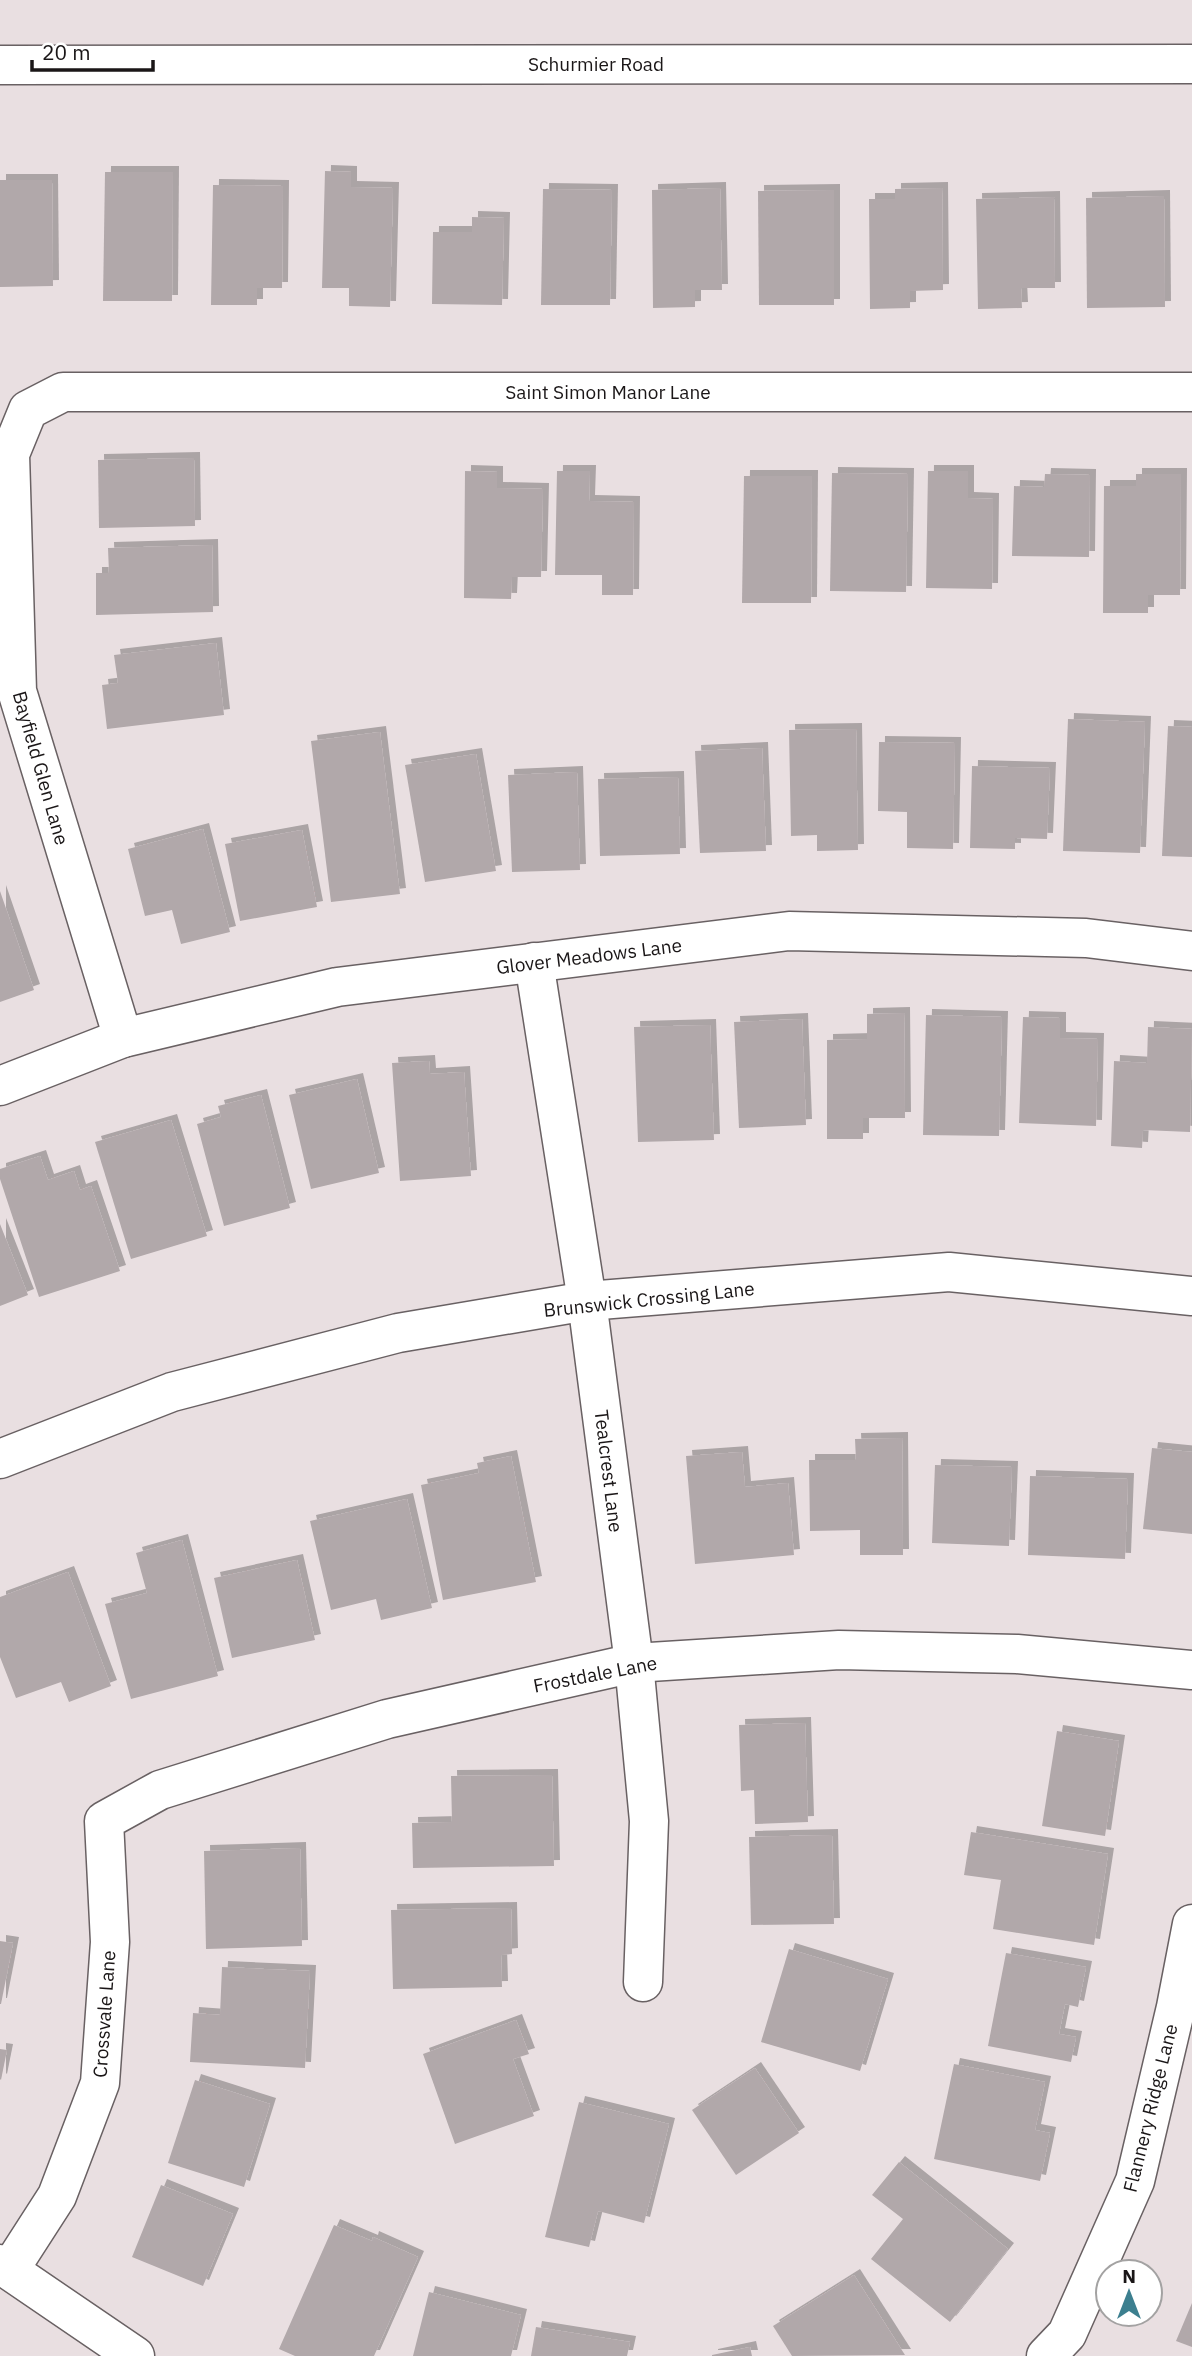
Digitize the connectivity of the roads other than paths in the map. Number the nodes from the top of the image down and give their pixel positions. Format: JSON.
{"nodes":[{"id":1,"x":1192,"y":64,"type":"edge"},
{"id":2,"x":0,"y":65,"type":"edge"},
{"id":3,"x":1192,"y":392,"type":"edge"},
{"id":4,"x":28,"y":410,"type":"joint"},
{"id":5,"x":1192,"y":951,"type":"edge"},
{"id":6,"x":534,"y":962,"type":"junction"},
{"id":7,"x":122,"y":1038,"type":"junction"},
{"id":8,"x":0,"y":1086,"type":"edge"},
{"id":9,"x":1192,"y":1296,"type":"edge"},
{"id":10,"x":587,"y":1301,"type":"junction"},
{"id":11,"x":0,"y":1459,"type":"edge"},
{"id":12,"x":634,"y":1663,"type":"junction"},
{"id":13,"x":1192,"y":1670,"type":"edge"},
{"id":14,"x":104,"y":1821,"type":"joint"},
{"id":15,"x":1192,"y":1924,"type":"edge"},
{"id":16,"x":643,"y":1982,"type":"dead end"},
{"id":17,"x":5,"y":2267,"type":"edge"},
{"id":18,"x":135,"y":2356,"type":"edge"},
{"id":19,"x":1046,"y":2356,"type":"edge"}],
"edges":[{"from":1,"to":2,"type":"street","name":"Schurmier Road"},
{"from":3,"to":4,"type":"street","name":"Saint Simon Manor Lane"},
{"from":4,"to":7,"type":"street","name":"Bayfield Glen Lane"},
{"from":5,"to":6,"type":"street","name":"Glover Meadows Lane"},
{"from":6,"to":7,"type":"street","name":"Glover Meadows Lane"},
{"from":6,"to":10,"type":"street","name":"Tealcrest Lane"},
{"from":7,"to":8,"type":"street","name":"Glover Meadows Lane"},
{"from":9,"to":10,"type":"street","name":"Brunswick Crossing Lane"},
{"from":10,"to":11,"type":"street","name":"Brunswick Crossing Lane"},
{"from":10,"to":12,"type":"street","name":"Tealcrest Lane"},
{"from":12,"to":13,"type":"street","name":"Frostdale Lane"},
{"from":12,"to":14,"type":"street","name":"Frostdale Lane"},
{"from":12,"to":16,"type":"street","name":"Tealcrest Lane"},
{"from":14,"to":17,"type":"street","name":"Crossvale Lane"},
{"from":15,"to":19,"type":"street","name":"Flannery Ridge Lane"},
{"from":17,"to":18,"type":"street"}]}
